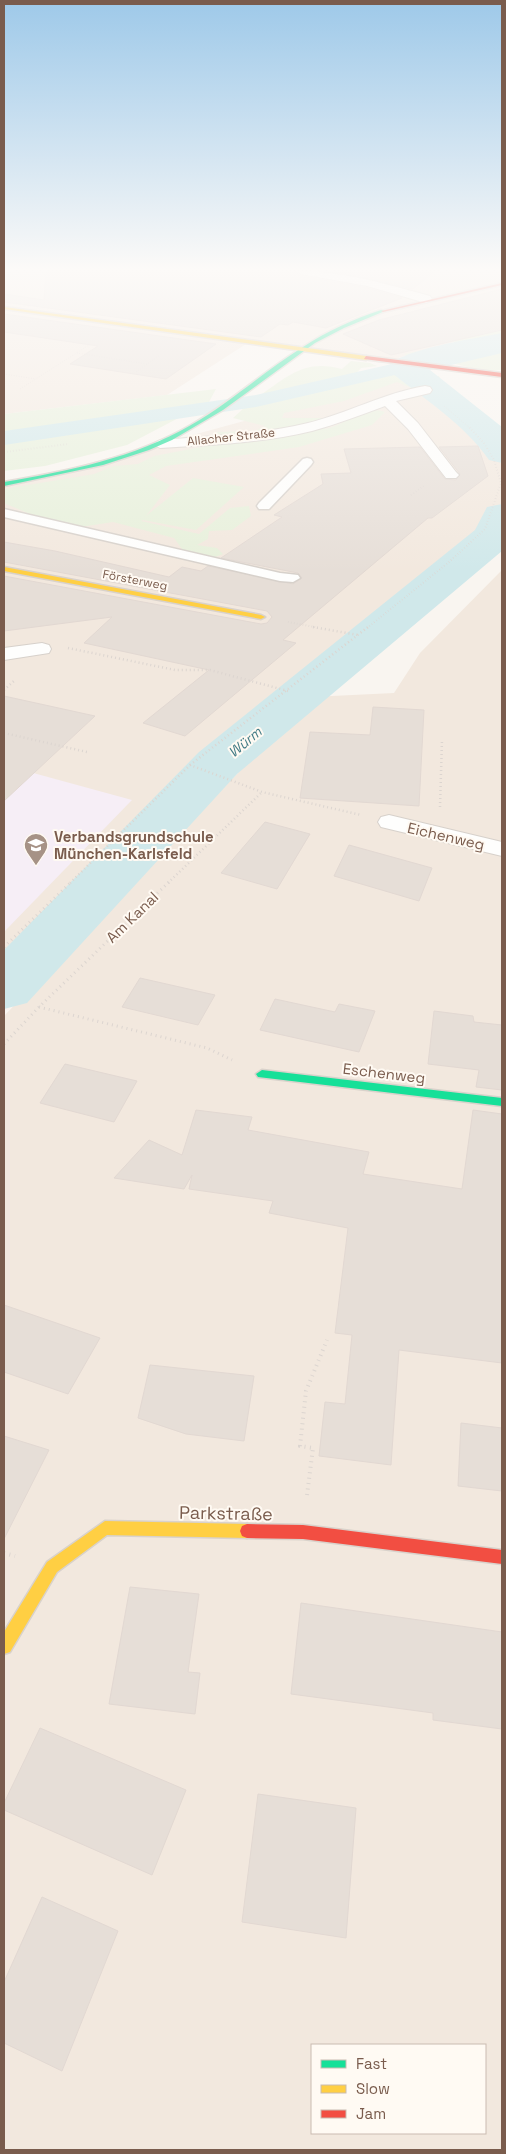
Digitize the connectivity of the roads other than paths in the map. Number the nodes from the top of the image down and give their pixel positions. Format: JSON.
{"nodes":[{"id":1,"x":270,"y":372,"type":"edge"},
{"id":2,"x":475,"y":372,"type":"edge"},
{"id":3,"x":502,"y":375,"type":"edge"},
{"id":4,"x":423,"y":390,"type":"road end"},
{"id":5,"x":387,"y":400,"type":"junction"},
{"id":6,"x":160,"y":444,"type":"junction"},
{"id":7,"x":306,"y":462,"type":"dead end"},
{"id":8,"x":451,"y":475,"type":"dead end"},
{"id":9,"x":4,"y":484,"type":"edge"},
{"id":10,"x":264,"y":506,"type":"dead end"},
{"id":11,"x":4,"y":513,"type":"edge"},
{"id":12,"x":4,"y":569,"type":"edge"},
{"id":13,"x":293,"y":578,"type":"dead end"},
{"id":14,"x":260,"y":617,"type":"road end"},
{"id":15,"x":42,"y":649,"type":"road end"},
{"id":16,"x":4,"y":654,"type":"edge"},
{"id":17,"x":389,"y":822,"type":"road end"},
{"id":18,"x":502,"y":849,"type":"edge"},
{"id":19,"x":262,"y":1074,"type":"road end"},
{"id":20,"x":502,"y":1102,"type":"edge"},
{"id":21,"x":502,"y":1557,"type":"edge"},
{"id":22,"x":4,"y":1646,"type":"edge"}],
"edges":[{"from":1,"to":6,"type":"street","name":"Allacher Straße"},
{"from":2,"to":3,"type":"street"},
{"from":4,"to":5,"type":"street","name":"Allacher Straße"},
{"from":5,"to":6,"type":"street","name":"Allacher Straße"},
{"from":5,"to":8,"type":"street"},
{"from":6,"to":9,"type":"street","name":"Allacher Straße"},
{"from":7,"to":10,"type":"lane"},
{"from":11,"to":13,"type":"lane"},
{"from":12,"to":14,"type":"street","name":"Försterweg"},
{"from":15,"to":16,"type":"street"},
{"from":17,"to":18,"type":"street","name":"Eichenweg"},
{"from":19,"to":20,"type":"street","name":"Eschenweg"},
{"from":21,"to":22,"type":"street","name":"Parkstraße"}]}
